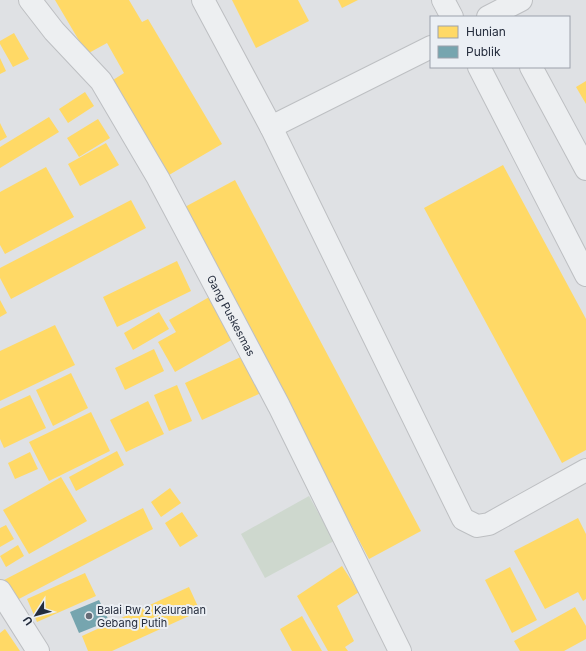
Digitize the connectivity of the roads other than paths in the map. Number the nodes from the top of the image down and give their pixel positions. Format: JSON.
{"nodes":[{"id":1,"x":30,"y":0,"type":"edge"},
{"id":2,"x":204,"y":0,"type":"edge"},
{"id":3,"x":443,"y":0,"type":"edge"},
{"id":4,"x":521,"y":0,"type":"edge"},
{"id":5,"x":497,"y":11,"type":"edge"},
{"id":6,"x":451,"y":16,"type":"edge"},
{"id":7,"x":430,"y":48,"type":"edge"},
{"id":8,"x":479,"y":68,"type":"edge"},
{"id":9,"x":532,"y":68,"type":"edge"},
{"id":10,"x":271,"y":127,"type":"junction"},
{"id":11,"x":586,"y":169,"type":"edge"},
{"id":12,"x":586,"y":275,"type":"edge"},
{"id":13,"x":586,"y":470,"type":"edge"},
{"id":14,"x":0,"y":591,"type":"edge"},
{"id":15,"x":38,"y":651,"type":"edge"},
{"id":16,"x":400,"y":651,"type":"edge"}],
"edges":[{"from":1,"to":16,"type":"street","name":"Gang Puskesmas"},
{"from":2,"to":10,"type":"street"},
{"from":3,"to":6,"type":"street"},
{"from":4,"to":5,"type":"street"},
{"from":7,"to":10,"type":"street"},
{"from":8,"to":12,"type":"street"},
{"from":9,"to":11,"type":"street"},
{"from":10,"to":13,"type":"street"},
{"from":14,"to":15,"type":"street"}]}
